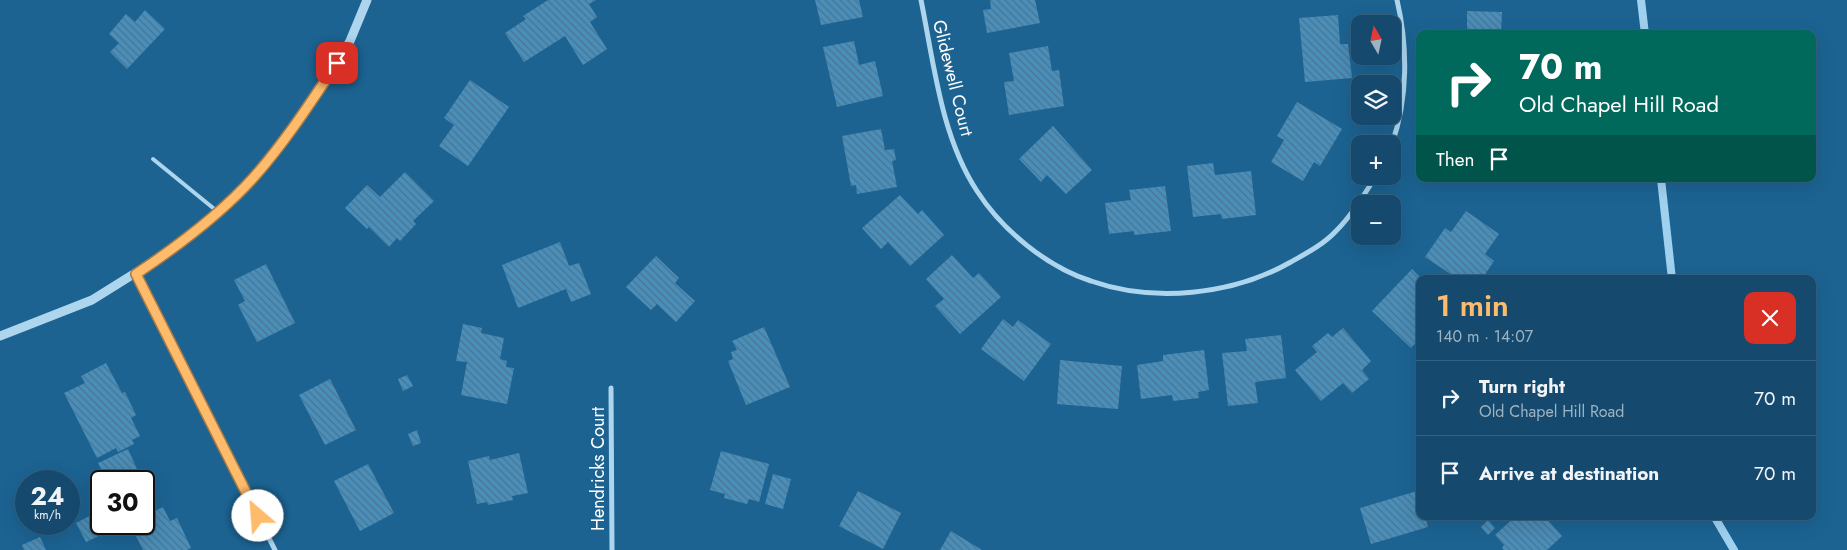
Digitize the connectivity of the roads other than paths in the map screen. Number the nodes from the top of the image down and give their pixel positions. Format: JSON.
{"nodes":[{"id":1,"x":368,"y":0,"type":"edge"},
{"id":2,"x":921,"y":0,"type":"edge"},
{"id":3,"x":1397,"y":0,"type":"edge"},
{"id":4,"x":1395,"y":135,"type":"edge"},
{"id":5,"x":153,"y":159,"type":"dead end"},
{"id":6,"x":1371,"y":185,"type":"edge"},
{"id":7,"x":218,"y":212,"type":"junction"},
{"id":8,"x":136,"y":274,"type":"junction"},
{"id":9,"x":0,"y":336,"type":"edge"},
{"id":10,"x":611,"y":388,"type":"dead end"},
{"id":11,"x":275,"y":550,"type":"edge"},
{"id":12,"x":612,"y":550,"type":"edge"}],
"edges":[{"from":1,"to":7,"type":"street"},
{"from":2,"to":6,"type":"street","name":"Glidewell Court"},
{"from":3,"to":4,"type":"street"},
{"from":5,"to":7,"type":"lane"},
{"from":7,"to":8,"type":"street"},
{"from":8,"to":9,"type":"street"},
{"from":8,"to":11,"type":"street"},
{"from":10,"to":12,"type":"street","name":"Hendricks Court"}]}
